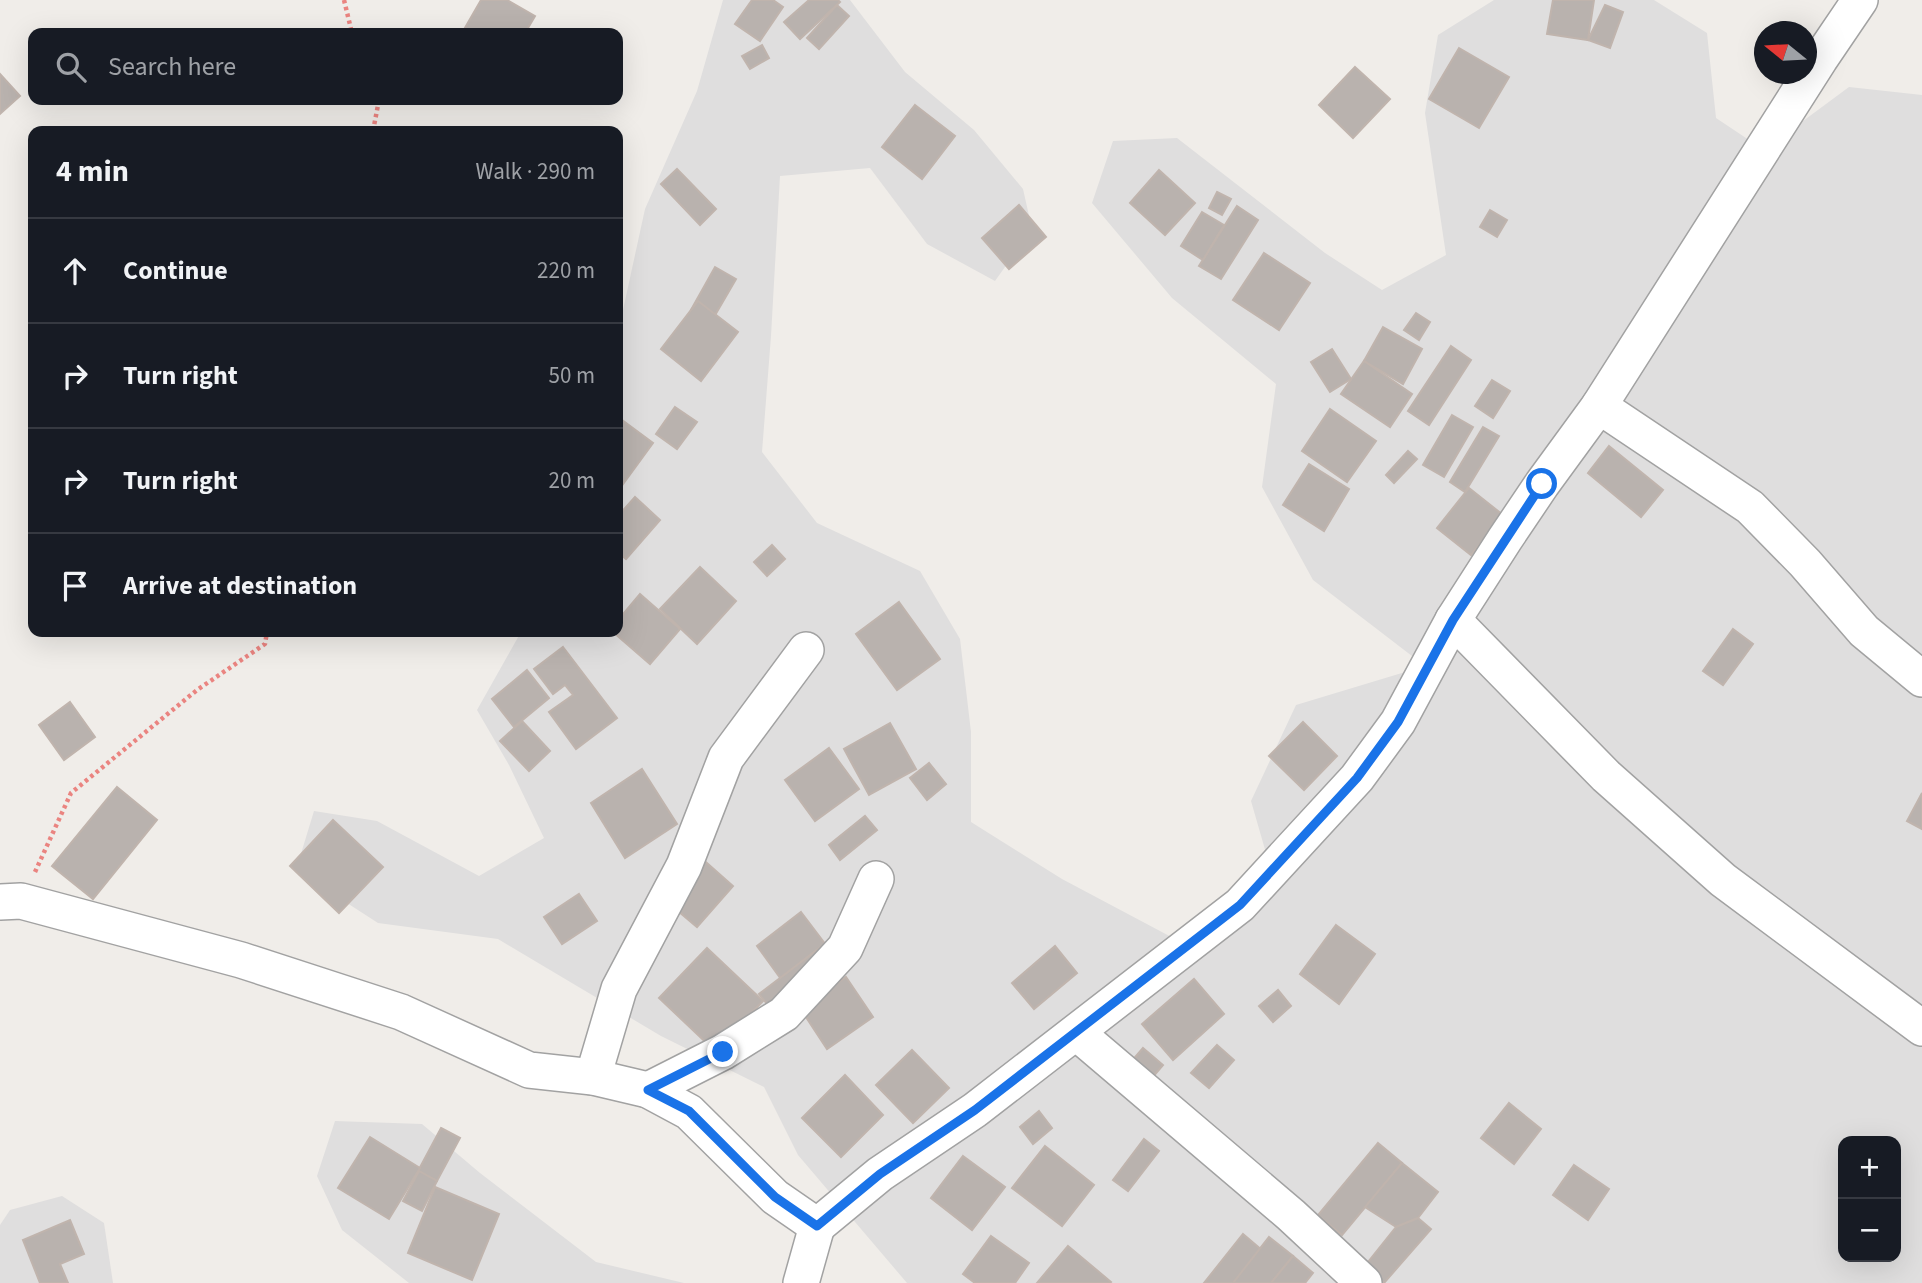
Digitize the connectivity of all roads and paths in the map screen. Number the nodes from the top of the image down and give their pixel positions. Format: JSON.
{"nodes":[{"id":1,"x":344,"y":0,"type":"edge"},
{"id":2,"x":1860,"y":0,"type":"edge"},
{"id":3,"x":351,"y":28,"type":"edge"},
{"id":4,"x":378,"y":105,"type":"edge"},
{"id":5,"x":374,"y":126,"type":"edge"},
{"id":6,"x":1599,"y":406,"type":"junction"},
{"id":7,"x":1453,"y":620,"type":"junction"},
{"id":8,"x":266,"y":637,"type":"edge"},
{"id":9,"x":806,"y":650,"type":"dead end"},
{"id":10,"x":1922,"y":680,"type":"edge"},
{"id":11,"x":877,"y":879,"type":"dead end"},
{"id":12,"x":10,"y":901,"type":"edge"},
{"id":13,"x":1922,"y":1028,"type":"edge"},
{"id":14,"x":1077,"y":1032,"type":"junction"},
{"id":15,"x":593,"y":1077,"type":"junction"},
{"id":16,"x":648,"y":1090,"type":"junction"},
{"id":17,"x":817,"y":1226,"type":"junction"},
{"id":18,"x":801,"y":1283,"type":"edge"},
{"id":19,"x":1364,"y":1283,"type":"edge"}],
"edges":[{"from":1,"to":3,"type":"path"},
{"from":2,"to":6,"type":"street"},
{"from":4,"to":5,"type":"path"},
{"from":6,"to":7,"type":"street"},
{"from":6,"to":10,"type":"street"},
{"from":7,"to":13,"type":"street"},
{"from":7,"to":14,"type":"street"},
{"from":8,"to":12,"type":"path"},
{"from":9,"to":15,"type":"street"},
{"from":11,"to":16,"type":"street"},
{"from":12,"to":15,"type":"street"},
{"from":14,"to":17,"type":"street"},
{"from":14,"to":19,"type":"street"},
{"from":15,"to":16,"type":"street"},
{"from":16,"to":17,"type":"street"},
{"from":17,"to":18,"type":"street"}]}
